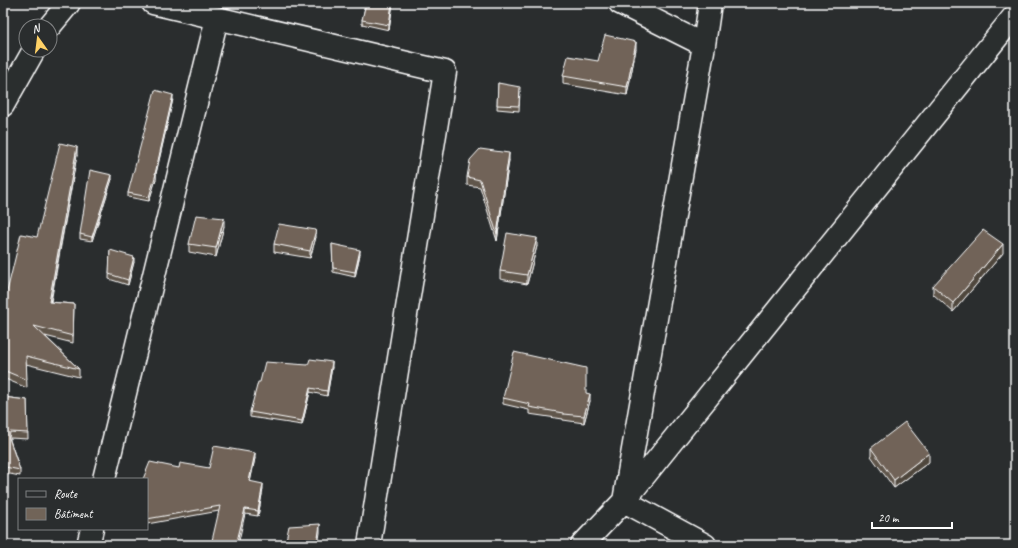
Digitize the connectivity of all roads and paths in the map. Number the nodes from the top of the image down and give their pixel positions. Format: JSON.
{"nodes":[{"id":1,"x":69,"y":3,"type":"edge"},
{"id":2,"x":153,"y":3,"type":"edge"},
{"id":3,"x":620,"y":3,"type":"edge"},
{"id":4,"x":710,"y":3,"type":"edge"},
{"id":5,"x":1015,"y":15,"type":"edge"},
{"id":6,"x":57,"y":18,"type":"edge"},
{"id":7,"x":217,"y":18,"type":"junction"},
{"id":8,"x":704,"y":45,"type":"junction"},
{"id":9,"x":29,"y":58,"type":"edge"},
{"id":10,"x":3,"y":105,"type":"edge"},
{"id":11,"x":104,"y":478,"type":"edge"},
{"id":12,"x":624,"y":501,"type":"junction"},
{"id":13,"x":92,"y":530,"type":"edge"},
{"id":14,"x":88,"y":545,"type":"edge"},
{"id":15,"x":369,"y":545,"type":"edge"},
{"id":16,"x":582,"y":545,"type":"edge"},
{"id":17,"x":694,"y":545,"type":"edge"},
{"id":18,"x":701,"y":545,"type":"edge"},
{"id":19,"x":705,"y":545,"type":"edge"}],
"edges":[{"from":1,"to":6,"type":"street"},
{"from":2,"to":7,"type":"street"},
{"from":3,"to":8,"type":"street"},
{"from":4,"to":8,"type":"street"},
{"from":5,"to":12,"type":"street"},
{"from":7,"to":11,"type":"street"},
{"from":7,"to":15,"type":"street"},
{"from":8,"to":12,"type":"street"},
{"from":9,"to":10,"type":"street"},
{"from":12,"to":16,"type":"street"},
{"from":12,"to":19,"type":"street"},
{"from":13,"to":14,"type":"street"},
{"from":17,"to":18,"type":"street"}]}
